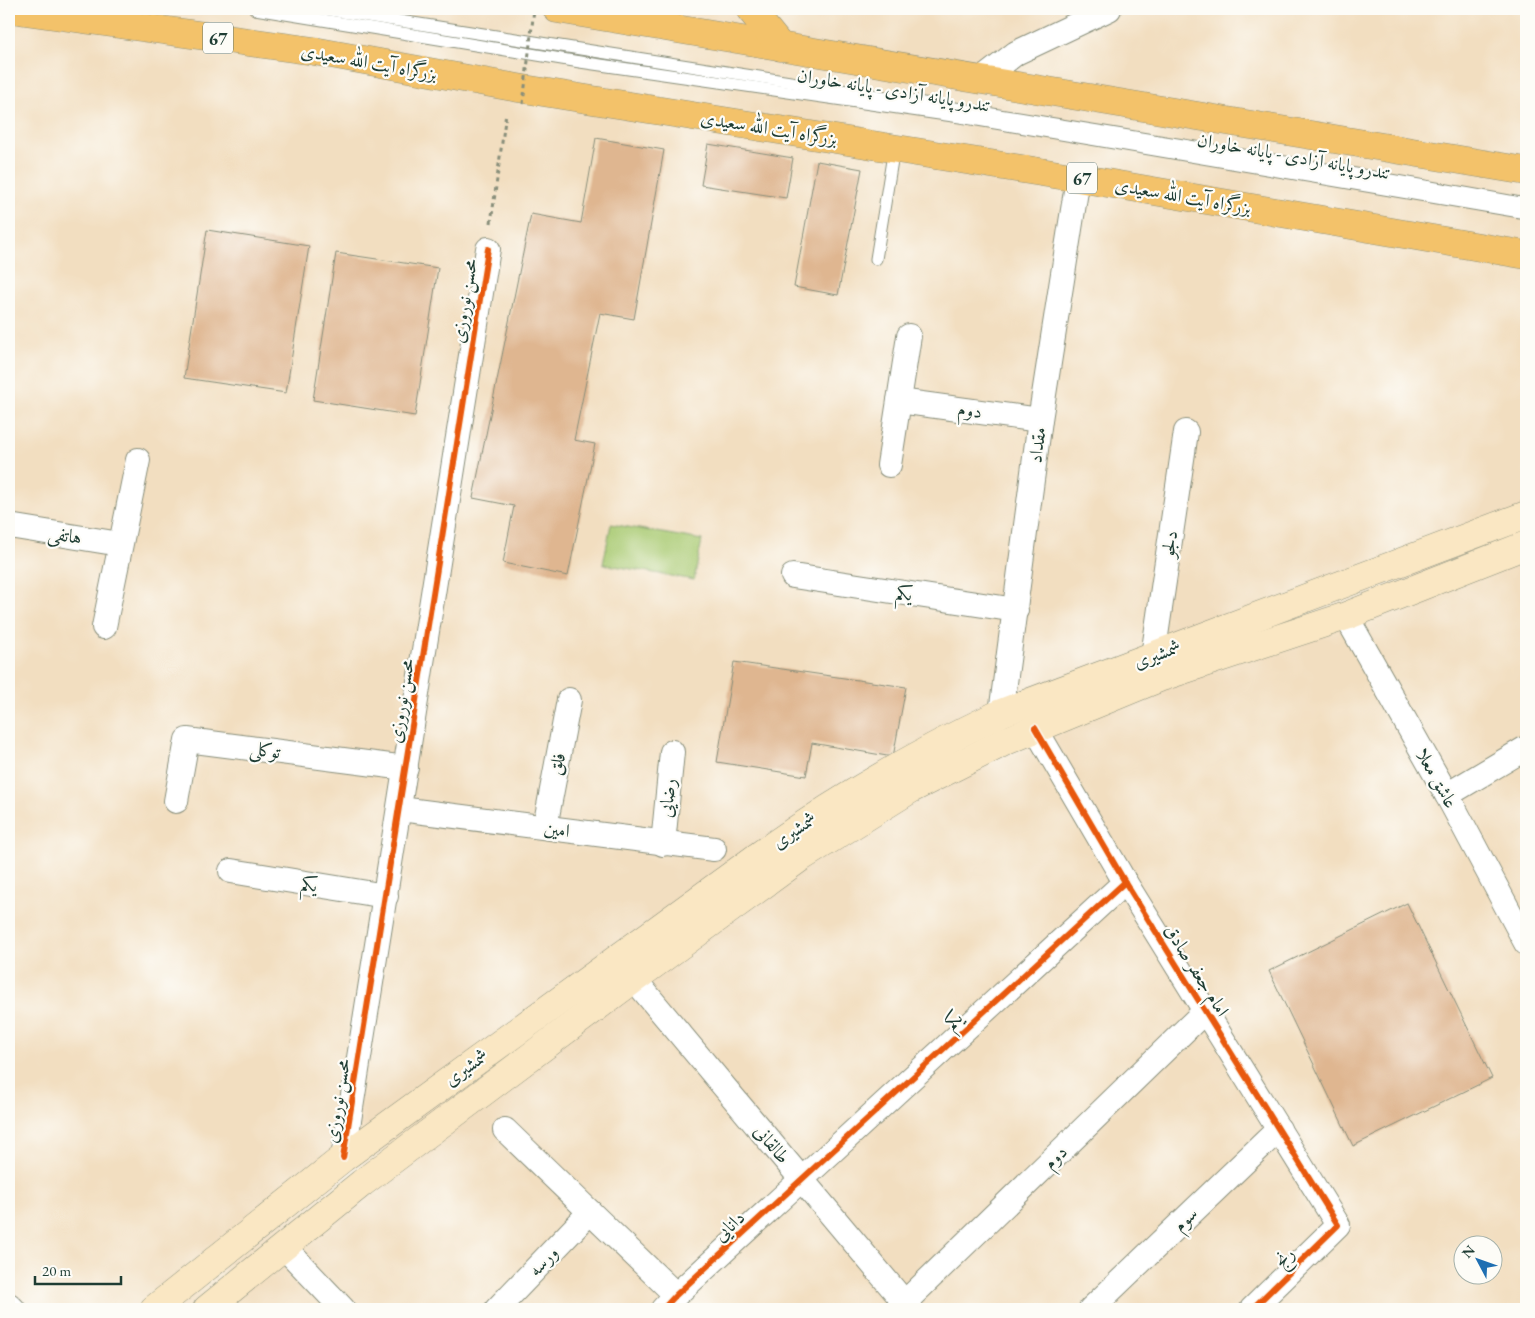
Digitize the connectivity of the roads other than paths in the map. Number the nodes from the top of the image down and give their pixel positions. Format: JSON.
{"nodes":[{"id":1,"x":10,"y":9,"type":"edge"},
{"id":2,"x":256,"y":9,"type":"edge"},
{"id":3,"x":323,"y":9,"type":"edge"},
{"id":4,"x":557,"y":9,"type":"edge"},
{"id":5,"x":750,"y":9,"type":"edge"},
{"id":6,"x":1109,"y":9,"type":"edge"},
{"id":7,"x":781,"y":47,"type":"junction"},
{"id":8,"x":980,"y":81,"type":"junction"},
{"id":9,"x":894,"y":148,"type":"junction"},
{"id":10,"x":1526,"y":171,"type":"edge"},
{"id":11,"x":1078,"y":178,"type":"junction"},
{"id":12,"x":1526,"y":204,"type":"edge"},
{"id":13,"x":1526,"y":214,"type":"edge"},
{"id":14,"x":488,"y":249,"type":"road end"},
{"id":15,"x":1526,"y":255,"type":"edge"},
{"id":16,"x":876,"y":259,"type":"dead end"},
{"id":17,"x":909,"y":336,"type":"dead end"},
{"id":18,"x":899,"y":400,"type":"junction"},
{"id":19,"x":1040,"y":420,"type":"junction"},
{"id":20,"x":1186,"y":432,"type":"dead end"},
{"id":21,"x":138,"y":460,"type":"dead end"},
{"id":22,"x":889,"y":465,"type":"dead end"},
{"id":23,"x":1526,"y":514,"type":"edge"},
{"id":24,"x":9,"y":526,"type":"edge"},
{"id":25,"x":120,"y":544,"type":"junction"},
{"id":26,"x":1526,"y":545,"type":"edge"},
{"id":27,"x":792,"y":576,"type":"dead end"},
{"id":28,"x":1332,"y":588,"type":"junction"},
{"id":29,"x":1016,"y":610,"type":"junction"},
{"id":30,"x":1346,"y":616,"type":"junction"},
{"id":31,"x":104,"y":627,"type":"dead end"},
{"id":32,"x":1156,"y":667,"type":"junction"},
{"id":33,"x":570,"y":700,"type":"dead end"},
{"id":34,"x":1021,"y":715,"type":"junction"},
{"id":35,"x":1526,"y":748,"type":"edge"},
{"id":36,"x":672,"y":752,"type":"dead end"},
{"id":37,"x":406,"y":768,"type":"junction"},
{"id":38,"x":1447,"y":795,"type":"junction"},
{"id":39,"x":176,"y":801,"type":"dead end"},
{"id":40,"x":400,"y":809,"type":"junction"},
{"id":41,"x":546,"y":827,"type":"junction"},
{"id":42,"x":663,"y":844,"type":"junction"},
{"id":43,"x":714,"y":849,"type":"dead end"},
{"id":44,"x":231,"y":871,"type":"dead end"},
{"id":45,"x":1125,"y":882,"type":"junction"},
{"id":46,"x":386,"y":896,"type":"junction"},
{"id":47,"x":1526,"y":943,"type":"edge"},
{"id":48,"x":618,"y":956,"type":"junction"},
{"id":49,"x":634,"y":979,"type":"junction"},
{"id":50,"x":1205,"y":1011,"type":"junction"},
{"id":51,"x":1278,"y":1129,"type":"junction"},
{"id":52,"x":505,"y":1130,"type":"dead end"},
{"id":53,"x":342,"y":1158,"type":"junction"},
{"id":54,"x":802,"y":1179,"type":"junction"},
{"id":55,"x":362,"y":1183,"type":"junction"},
{"id":56,"x":590,"y":1212,"type":"junction"},
{"id":57,"x":261,"y":1223,"type":"junction"},
{"id":58,"x":1338,"y":1226,"type":"joint"},
{"id":59,"x":284,"y":1247,"type":"junction"},
{"id":60,"x":669,"y":1302,"type":"edge"},
{"id":61,"x":9,"y":1305,"type":"edge"},
{"id":62,"x":507,"y":1306,"type":"edge"},
{"id":63,"x":904,"y":1307,"type":"edge"},
{"id":64,"x":12,"y":1309,"type":"edge"},
{"id":65,"x":154,"y":1309,"type":"edge"},
{"id":66,"x":207,"y":1309,"type":"edge"},
{"id":67,"x":343,"y":1309,"type":"edge"},
{"id":68,"x":1091,"y":1309,"type":"edge"},
{"id":69,"x":1252,"y":1309,"type":"edge"}],
"edges":[{"from":1,"to":9,"type":"highway","name":"بزرگراه آیت الله سعیدی","number":"67"},
{"from":2,"to":13,"type":"lane","name":"تندرو پایانه آزادی - پایانه خاوران"},
{"from":3,"to":12,"type":"lane"},
{"from":4,"to":7,"type":"highway"},
{"from":5,"to":7,"type":"highway"},
{"from":6,"to":8,"type":"street"},
{"from":7,"to":8,"type":"highway"},
{"from":8,"to":10,"type":"highway"},
{"from":9,"to":11,"type":"highway","name":"بزرگراه آیت الله سعیدی","number":"67"},
{"from":9,"to":16,"type":"lane"},
{"from":11,"to":15,"type":"highway","name":"بزرگراه آیت الله سعیدی","number":"67"},
{"from":11,"to":19,"type":"street","name":"مقداد"},
{"from":14,"to":37,"type":"street","name":"محسن نوروزی"},
{"from":17,"to":18,"type":"street"},
{"from":18,"to":19,"type":"street","name":"دوم"},
{"from":18,"to":22,"type":"street"},
{"from":19,"to":29,"type":"street","name":"مقداد"},
{"from":20,"to":32,"type":"street","name":"دلجو"},
{"from":21,"to":25,"type":"street"},
{"from":23,"to":28,"type":"main road","name":"شمشیری"},
{"from":24,"to":25,"type":"street","name":"هاتفی"},
{"from":25,"to":31,"type":"street"},
{"from":26,"to":30,"type":"main road","name":"شمشیری"},
{"from":27,"to":29,"type":"street","name":"یکم"},
{"from":28,"to":30,"type":"main road"},
{"from":28,"to":32,"type":"main road","name":"شمشیری"},
{"from":29,"to":34,"type":"street","name":"مقداد"},
{"from":30,"to":32,"type":"main road","name":"شمشیری"},
{"from":30,"to":38,"type":"street","name":"عاشق معلا"},
{"from":32,"to":34,"type":"main road","name":"شمشیری"},
{"from":33,"to":41,"type":"street","name":"فلق"},
{"from":34,"to":45,"type":"street","name":"امام جعفر صادق"},
{"from":34,"to":48,"type":"main road","name":"شمشیری"},
{"from":34,"to":49,"type":"main road","name":"شمشیری"},
{"from":35,"to":38,"type":"street"},
{"from":36,"to":42,"type":"street","name":"رضایی"},
{"from":37,"to":39,"type":"street","name":"توکلی"},
{"from":37,"to":40,"type":"street","name":"محسن نوروزی"},
{"from":38,"to":47,"type":"street","name":"عاشق معلا"},
{"from":40,"to":41,"type":"street","name":"امین"},
{"from":40,"to":46,"type":"street","name":"محسن نوروزی"},
{"from":41,"to":42,"type":"street","name":"امین"},
{"from":42,"to":43,"type":"street","name":"امین"},
{"from":44,"to":46,"type":"street","name":"یکم"},
{"from":45,"to":50,"type":"street","name":"امام جعفر صادق"},
{"from":45,"to":54,"type":"street","name":"یکم"},
{"from":46,"to":53,"type":"street","name":"محسن نوروزی"},
{"from":48,"to":49,"type":"main road"},
{"from":48,"to":53,"type":"main road","name":"شمشیری"},
{"from":49,"to":54,"type":"street","name":"طالقانی"},
{"from":49,"to":55,"type":"main road","name":"شمشیری"},
{"from":50,"to":51,"type":"street","name":"امام جعفر صادق"},
{"from":50,"to":63,"type":"street","name":"دوم"},
{"from":51,"to":58,"type":"street","name":"امام جعفر صادق"},
{"from":51,"to":68,"type":"street","name":"سوم"},
{"from":52,"to":56,"type":"street"},
{"from":53,"to":55,"type":"main road"},
{"from":53,"to":57,"type":"main road","name":"شمشیری"},
{"from":54,"to":60,"type":"street","name":"دانایی"},
{"from":54,"to":63,"type":"street","name":"طالقانی"},
{"from":55,"to":59,"type":"main road","name":"شمشیری"},
{"from":56,"to":60,"type":"street"},
{"from":56,"to":62,"type":"street","name":"ورسه"},
{"from":57,"to":59,"type":"main road"},
{"from":57,"to":65,"type":"main road","name":"شمشیری"},
{"from":58,"to":69,"type":"street","name":"رنج"},
{"from":59,"to":66,"type":"main road","name":"شمشیری"},
{"from":59,"to":67,"type":"street"},
{"from":61,"to":64,"type":"street"}]}
